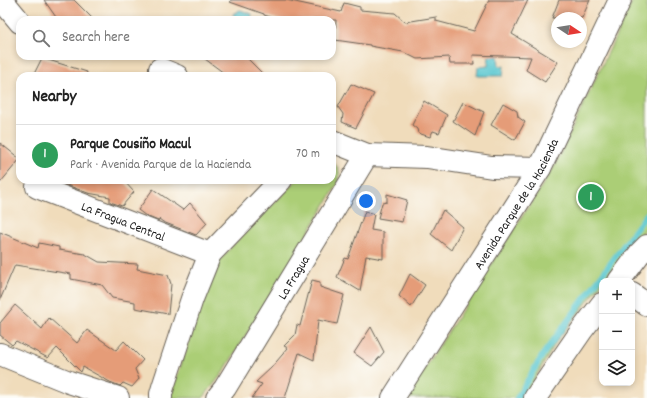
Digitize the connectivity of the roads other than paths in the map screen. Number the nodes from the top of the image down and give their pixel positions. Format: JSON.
{"nodes":[{"id":1,"x":0,"y":0,"type":"edge"},
{"id":2,"x":620,"y":0,"type":"edge"},
{"id":3,"x":16,"y":17,"type":"edge"},
{"id":4,"x":336,"y":143,"type":"edge"},
{"id":5,"x":368,"y":155,"type":"junction"},
{"id":6,"x":540,"y":168,"type":"junction"},
{"id":7,"x":277,"y":184,"type":"edge"},
{"id":8,"x":37,"y":187,"type":"dead end"},
{"id":9,"x":647,"y":246,"type":"edge"},
{"id":10,"x":210,"y":254,"type":"junction"},
{"id":11,"x":621,"y":278,"type":"edge"},
{"id":12,"x":635,"y":296,"type":"edge"},
{"id":13,"x":647,"y":304,"type":"edge"},
{"id":14,"x":599,"y":308,"type":"edge"},
{"id":15,"x":0,"y":354,"type":"edge"},
{"id":16,"x":118,"y":398,"type":"edge"},
{"id":17,"x":161,"y":398,"type":"edge"},
{"id":18,"x":217,"y":398,"type":"edge"},
{"id":19,"x":393,"y":398,"type":"edge"},
{"id":20,"x":535,"y":398,"type":"edge"}],
"edges":[{"from":1,"to":3,"type":"street"},
{"from":2,"to":6,"type":"street","name":"Avenida Parque de la Hacienda"},
{"from":4,"to":5,"type":"street"},
{"from":5,"to":6,"type":"street"},
{"from":5,"to":18,"type":"street","name":"La Fragua"},
{"from":6,"to":19,"type":"street","name":"Avenida Parque de la Hacienda"},
{"from":7,"to":10,"type":"street"},
{"from":8,"to":10,"type":"street","name":"La Fragua Central"},
{"from":9,"to":11,"type":"street"},
{"from":10,"to":17,"type":"street"},
{"from":12,"to":13,"type":"street"},
{"from":14,"to":20,"type":"street"},
{"from":15,"to":16,"type":"street"}]}
